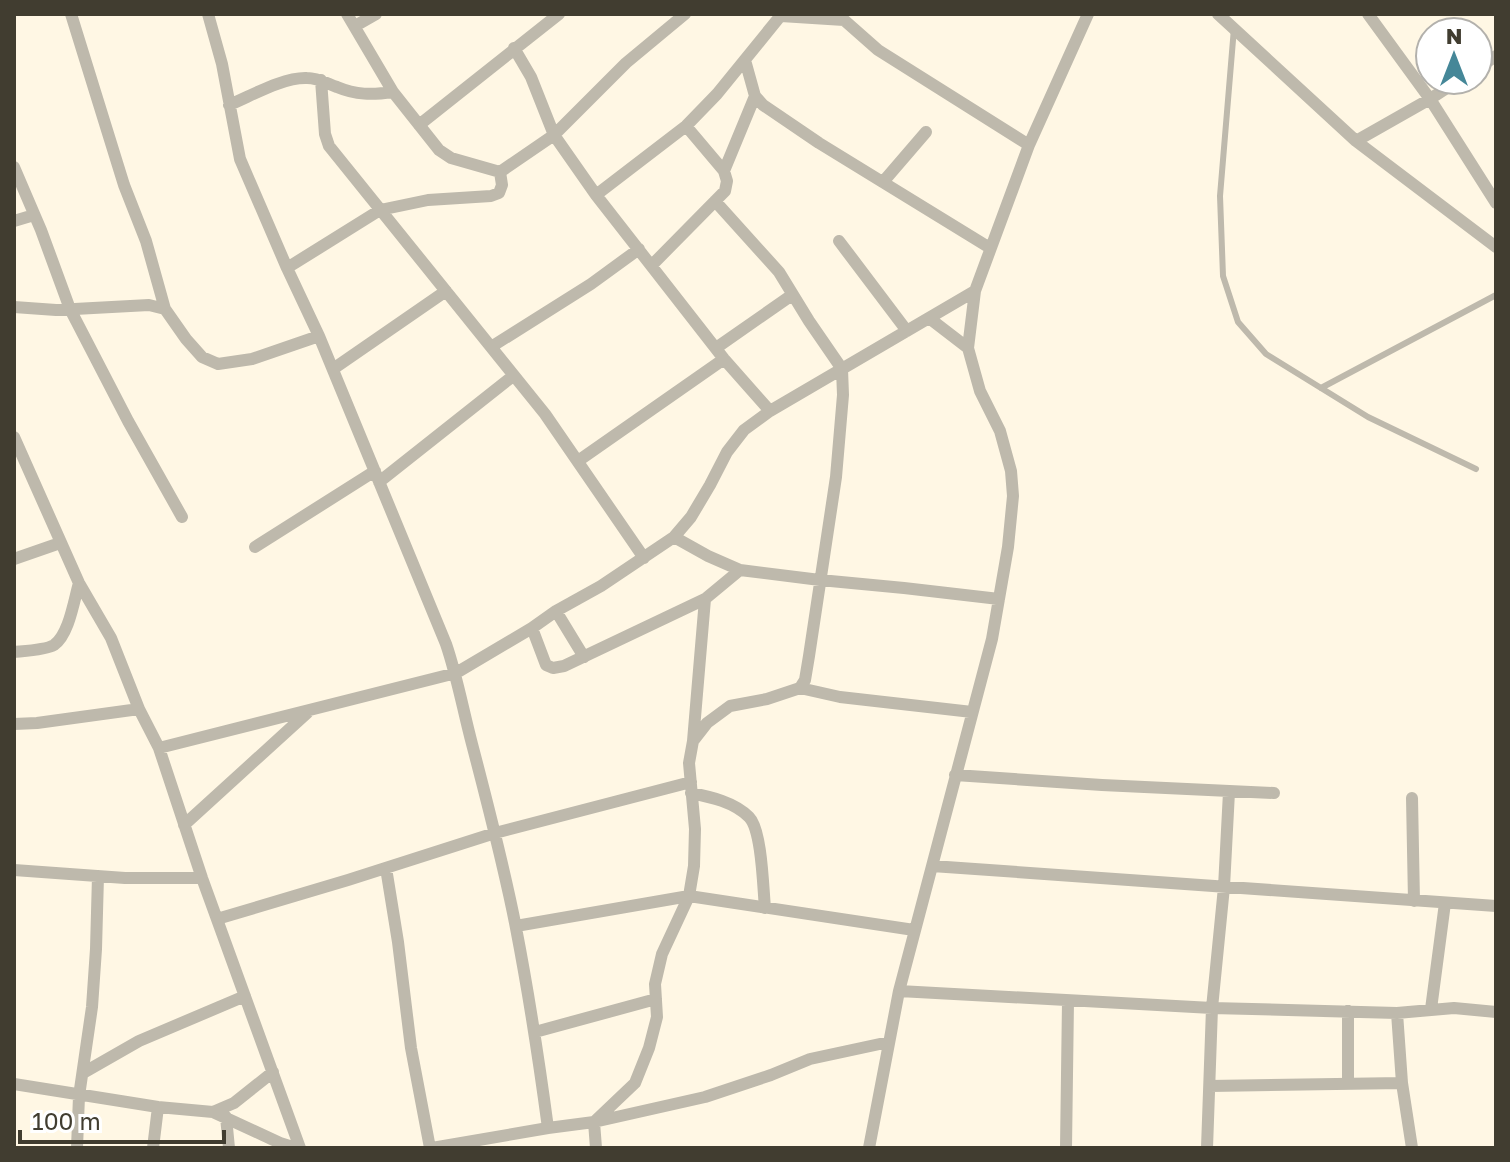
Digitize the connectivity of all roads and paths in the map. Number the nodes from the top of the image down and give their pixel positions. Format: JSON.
{"nodes":[{"id":1,"x":71,"y":14,"type":"edge"},
{"id":2,"x":208,"y":14,"type":"edge"},
{"id":3,"x":347,"y":14,"type":"edge"},
{"id":4,"x":376,"y":14,"type":"edge"},
{"id":5,"x":559,"y":14,"type":"edge"},
{"id":6,"x":685,"y":14,"type":"edge"},
{"id":7,"x":1088,"y":14,"type":"edge"},
{"id":8,"x":1218,"y":14,"type":"edge"},
{"id":9,"x":1368,"y":14,"type":"edge"},
{"id":10,"x":782,"y":15,"type":"edge"},
{"id":11,"x":842,"y":17,"type":"edge"},
{"id":12,"x":355,"y":26,"type":"junction"},
{"id":13,"x":1234,"y":28,"type":"junction"},
{"id":14,"x":514,"y":48,"type":"junction"},
{"id":15,"x":745,"y":60,"type":"junction"},
{"id":16,"x":321,"y":80,"type":"junction"},
{"id":17,"x":393,"y":92,"type":"junction"},
{"id":18,"x":755,"y":96,"type":"junction"},
{"id":19,"x":1435,"y":96,"type":"edge"},
{"id":20,"x":1430,"y":99,"type":"junction"},
{"id":21,"x":229,"y":105,"type":"junction"},
{"id":22,"x":419,"y":125,"type":"junction"},
{"id":23,"x":686,"y":126,"type":"junction"},
{"id":24,"x":926,"y":132,"type":"dead end"},
{"id":25,"x":554,"y":135,"type":"junction"},
{"id":26,"x":1356,"y":141,"type":"junction"},
{"id":27,"x":1029,"y":145,"type":"junction"},
{"id":28,"x":14,"y":167,"type":"edge"},
{"id":29,"x":724,"y":171,"type":"junction"},
{"id":30,"x":500,"y":172,"type":"junction"},
{"id":31,"x":883,"y":182,"type":"junction"},
{"id":32,"x":596,"y":195,"type":"junction"},
{"id":33,"x":715,"y":201,"type":"junction"},
{"id":34,"x":1496,"y":203,"type":"edge"},
{"id":35,"x":380,"y":210,"type":"junction"},
{"id":36,"x":34,"y":215,"type":"junction"},
{"id":37,"x":14,"y":221,"type":"edge"},
{"id":38,"x":839,"y":241,"type":"dead end"},
{"id":39,"x":1496,"y":247,"type":"edge"},
{"id":40,"x":990,"y":248,"type":"junction"},
{"id":41,"x":639,"y":249,"type":"junction"},
{"id":42,"x":652,"y":265,"type":"junction"},
{"id":43,"x":287,"y":268,"type":"junction"},
{"id":44,"x":446,"y":291,"type":"junction"},
{"id":45,"x":975,"y":291,"type":"junction"},
{"id":46,"x":792,"y":295,"type":"junction"},
{"id":47,"x":1496,"y":295,"type":"edge"},
{"id":48,"x":14,"y":307,"type":"edge"},
{"id":49,"x":70,"y":309,"type":"junction"},
{"id":50,"x":165,"y":309,"type":"junction"},
{"id":51,"x":929,"y":318,"type":"junction"},
{"id":52,"x":907,"y":331,"type":"junction"},
{"id":53,"x":319,"y":336,"type":"junction"},
{"id":54,"x":491,"y":347,"type":"junction"},
{"id":55,"x":716,"y":348,"type":"junction"},
{"id":56,"x":968,"y":348,"type":"junction"},
{"id":57,"x":724,"y":359,"type":"junction"},
{"id":58,"x":333,"y":369,"type":"junction"},
{"id":59,"x":842,"y":369,"type":"junction"},
{"id":60,"x":513,"y":376,"type":"junction"},
{"id":61,"x":1321,"y":388,"type":"junction"},
{"id":62,"x":770,"y":411,"type":"junction"},
{"id":63,"x":14,"y":437,"type":"edge"},
{"id":64,"x":578,"y":461,"type":"junction"},
{"id":65,"x":1476,"y":469,"type":"dead end"},
{"id":66,"x":377,"y":477,"type":"junction"},
{"id":67,"x":182,"y":517,"type":"dead end"},
{"id":68,"x":674,"y":537,"type":"junction"},
{"id":69,"x":60,"y":543,"type":"junction"},
{"id":70,"x":255,"y":547,"type":"dead end"},
{"id":71,"x":644,"y":558,"type":"junction"},
{"id":72,"x":14,"y":559,"type":"edge"},
{"id":73,"x":740,"y":570,"type":"junction"},
{"id":74,"x":820,"y":580,"type":"junction"},
{"id":75,"x":79,"y":583,"type":"junction"},
{"id":76,"x":705,"y":599,"type":"junction"},
{"id":77,"x":999,"y":599,"type":"junction"},
{"id":78,"x":556,"y":611,"type":"junction"},
{"id":79,"x":532,"y":628,"type":"junction"},
{"id":80,"x":14,"y":652,"type":"edge"},
{"id":81,"x":584,"y":657,"type":"junction"},
{"id":82,"x":456,"y":673,"type":"junction"},
{"id":83,"x":800,"y":688,"type":"junction"},
{"id":84,"x":139,"y":709,"type":"junction"},
{"id":85,"x":310,"y":711,"type":"junction"},
{"id":86,"x":972,"y":712,"type":"junction"},
{"id":87,"x":14,"y":724,"type":"edge"},
{"id":88,"x":693,"y":741,"type":"junction"},
{"id":89,"x":159,"y":748,"type":"junction"},
{"id":90,"x":955,"y":775,"type":"junction"},
{"id":91,"x":691,"y":787,"type":"junction"},
{"id":92,"x":1229,"y":792,"type":"junction"},
{"id":93,"x":1274,"y":793,"type":"dead end"},
{"id":94,"x":1412,"y":798,"type":"dead end"},
{"id":95,"x":184,"y":825,"type":"junction"},
{"id":96,"x":495,"y":833,"type":"junction"},
{"id":97,"x":932,"y":866,"type":"junction"},
{"id":98,"x":386,"y":868,"type":"junction"},
{"id":99,"x":14,"y":870,"type":"edge"},
{"id":100,"x":98,"y":876,"type":"junction"},
{"id":101,"x":202,"y":878,"type":"junction"},
{"id":102,"x":1224,"y":887,"type":"junction"},
{"id":103,"x":689,"y":896,"type":"junction"},
{"id":104,"x":1414,"y":901,"type":"junction"},
{"id":105,"x":1445,"y":903,"type":"junction"},
{"id":106,"x":1496,"y":906,"type":"edge"},
{"id":107,"x":765,"y":908,"type":"junction"},
{"id":108,"x":217,"y":919,"type":"junction"},
{"id":109,"x":516,"y":926,"type":"junction"},
{"id":110,"x":914,"y":930,"type":"junction"},
{"id":111,"x":899,"y":991,"type":"junction"},
{"id":112,"x":245,"y":996,"type":"junction"},
{"id":113,"x":656,"y":999,"type":"junction"},
{"id":114,"x":1068,"y":1001,"type":"junction"},
{"id":115,"x":1212,"y":1008,"type":"junction"},
{"id":116,"x":1431,"y":1009,"type":"junction"},
{"id":117,"x":1348,"y":1011,"type":"junction"},
{"id":118,"x":1496,"y":1012,"type":"edge"},
{"id":119,"x":1397,"y":1013,"type":"junction"},
{"id":120,"x":535,"y":1032,"type":"junction"},
{"id":121,"x":889,"y":1042,"type":"junction"},
{"id":122,"x":273,"y":1072,"type":"junction"},
{"id":123,"x":83,"y":1073,"type":"junction"},
{"id":124,"x":1348,"y":1083,"type":"junction"},
{"id":125,"x":1402,"y":1083,"type":"junction"},
{"id":126,"x":14,"y":1084,"type":"edge"},
{"id":127,"x":1210,"y":1086,"type":"junction"},
{"id":128,"x":79,"y":1096,"type":"junction"},
{"id":129,"x":158,"y":1107,"type":"junction"},
{"id":130,"x":213,"y":1112,"type":"junction"},
{"id":131,"x":226,"y":1117,"type":"junction"},
{"id":132,"x":594,"y":1122,"type":"junction"},
{"id":133,"x":548,"y":1128,"type":"junction"},
{"id":134,"x":77,"y":1148,"type":"edge"},
{"id":135,"x":153,"y":1148,"type":"edge"},
{"id":136,"x":229,"y":1148,"type":"edge"},
{"id":137,"x":298,"y":1148,"type":"edge"},
{"id":138,"x":431,"y":1148,"type":"edge"},
{"id":139,"x":596,"y":1148,"type":"edge"},
{"id":140,"x":869,"y":1148,"type":"edge"},
{"id":141,"x":1066,"y":1148,"type":"edge"},
{"id":142,"x":1207,"y":1148,"type":"edge"},
{"id":143,"x":1412,"y":1148,"type":"edge"}],
"edges":[{"from":1,"to":50,"type":"street"},
{"from":2,"to":21,"type":"street"},
{"from":3,"to":12,"type":"street"},
{"from":4,"to":12,"type":"street"},
{"from":5,"to":14,"type":"street"},
{"from":6,"to":25,"type":"street"},
{"from":7,"to":27,"type":"street"},
{"from":8,"to":13,"type":"street"},
{"from":9,"to":20,"type":"street"},
{"from":10,"to":11,"type":"street"},
{"from":10,"to":15,"type":"street"},
{"from":11,"to":27,"type":"street"},
{"from":12,"to":17,"type":"street"},
{"from":13,"to":26,"type":"street"},
{"from":13,"to":61,"type":"lane"},
{"from":14,"to":22,"type":"street"},
{"from":14,"to":25,"type":"street"},
{"from":15,"to":18,"type":"street"},
{"from":15,"to":23,"type":"street"},
{"from":16,"to":17,"type":"street"},
{"from":16,"to":21,"type":"street"},
{"from":16,"to":35,"type":"street"},
{"from":17,"to":22,"type":"street"},
{"from":18,"to":29,"type":"street"},
{"from":18,"to":31,"type":"street"},
{"from":19,"to":20,"type":"street"},
{"from":20,"to":26,"type":"street"},
{"from":20,"to":34,"type":"street"},
{"from":21,"to":43,"type":"street"},
{"from":22,"to":30,"type":"street"},
{"from":23,"to":29,"type":"street"},
{"from":23,"to":32,"type":"street"},
{"from":24,"to":31,"type":"street"},
{"from":25,"to":30,"type":"street"},
{"from":25,"to":32,"type":"street"},
{"from":26,"to":39,"type":"street"},
{"from":27,"to":40,"type":"street"},
{"from":28,"to":36,"type":"street"},
{"from":29,"to":33,"type":"street"},
{"from":30,"to":35,"type":"street"},
{"from":31,"to":40,"type":"street"},
{"from":32,"to":41,"type":"street"},
{"from":33,"to":42,"type":"street"},
{"from":33,"to":46,"type":"street"},
{"from":35,"to":43,"type":"street"},
{"from":35,"to":44,"type":"street"},
{"from":36,"to":37,"type":"street"},
{"from":36,"to":49,"type":"street"},
{"from":38,"to":52,"type":"street"},
{"from":40,"to":45,"type":"street"},
{"from":41,"to":42,"type":"street"},
{"from":41,"to":54,"type":"street"},
{"from":42,"to":55,"type":"street"},
{"from":43,"to":53,"type":"street"},
{"from":44,"to":54,"type":"street"},
{"from":44,"to":58,"type":"street"},
{"from":45,"to":51,"type":"street"},
{"from":45,"to":56,"type":"street"},
{"from":46,"to":55,"type":"street"},
{"from":46,"to":59,"type":"street"},
{"from":47,"to":61,"type":"lane"},
{"from":48,"to":49,"type":"street"},
{"from":49,"to":50,"type":"street"},
{"from":49,"to":67,"type":"street"},
{"from":50,"to":53,"type":"street"},
{"from":51,"to":52,"type":"street"},
{"from":51,"to":56,"type":"street"},
{"from":52,"to":59,"type":"street"},
{"from":53,"to":58,"type":"street"},
{"from":54,"to":60,"type":"street"},
{"from":55,"to":57,"type":"street"},
{"from":56,"to":77,"type":"street"},
{"from":57,"to":62,"type":"street"},
{"from":57,"to":64,"type":"street"},
{"from":58,"to":66,"type":"street"},
{"from":59,"to":62,"type":"street"},
{"from":59,"to":74,"type":"street"},
{"from":60,"to":64,"type":"street"},
{"from":60,"to":66,"type":"street"},
{"from":61,"to":65,"type":"lane"},
{"from":62,"to":68,"type":"street"},
{"from":63,"to":69,"type":"street"},
{"from":64,"to":71,"type":"street"},
{"from":66,"to":70,"type":"street"},
{"from":66,"to":82,"type":"street"},
{"from":68,"to":71,"type":"street"},
{"from":68,"to":73,"type":"street"},
{"from":69,"to":72,"type":"street"},
{"from":69,"to":75,"type":"street"},
{"from":71,"to":78,"type":"street"},
{"from":73,"to":74,"type":"street"},
{"from":73,"to":76,"type":"street"},
{"from":74,"to":77,"type":"street"},
{"from":74,"to":83,"type":"street"},
{"from":75,"to":80,"type":"street"},
{"from":75,"to":84,"type":"street"},
{"from":76,"to":81,"type":"street"},
{"from":76,"to":88,"type":"street"},
{"from":77,"to":86,"type":"street"},
{"from":78,"to":79,"type":"street"},
{"from":78,"to":81,"type":"street"},
{"from":79,"to":81,"type":"street"},
{"from":79,"to":82,"type":"street"},
{"from":82,"to":85,"type":"street"},
{"from":82,"to":96,"type":"street"},
{"from":83,"to":86,"type":"street"},
{"from":83,"to":88,"type":"street"},
{"from":84,"to":87,"type":"street"},
{"from":84,"to":89,"type":"street"},
{"from":85,"to":89,"type":"street"},
{"from":85,"to":95,"type":"street"},
{"from":86,"to":90,"type":"street"},
{"from":88,"to":91,"type":"street"},
{"from":89,"to":95,"type":"street"},
{"from":90,"to":92,"type":"street"},
{"from":90,"to":97,"type":"street"},
{"from":91,"to":96,"type":"street"},
{"from":91,"to":103,"type":"street"},
{"from":91,"to":107,"type":"street"},
{"from":92,"to":93,"type":"street"},
{"from":92,"to":102,"type":"street"},
{"from":94,"to":104,"type":"street"},
{"from":95,"to":101,"type":"street"},
{"from":96,"to":98,"type":"street"},
{"from":96,"to":109,"type":"street"},
{"from":97,"to":102,"type":"street"},
{"from":97,"to":110,"type":"street"},
{"from":98,"to":108,"type":"street"},
{"from":98,"to":138,"type":"street"},
{"from":99,"to":100,"type":"street"},
{"from":100,"to":101,"type":"street"},
{"from":100,"to":123,"type":"street"},
{"from":101,"to":108,"type":"street"},
{"from":102,"to":104,"type":"street"},
{"from":102,"to":115,"type":"street"},
{"from":103,"to":107,"type":"street"},
{"from":103,"to":109,"type":"street"},
{"from":103,"to":113,"type":"street"},
{"from":104,"to":105,"type":"street"},
{"from":105,"to":106,"type":"street"},
{"from":105,"to":116,"type":"street"},
{"from":107,"to":110,"type":"street"},
{"from":108,"to":112,"type":"street"},
{"from":109,"to":120,"type":"street"},
{"from":110,"to":111,"type":"street"},
{"from":111,"to":114,"type":"street"},
{"from":111,"to":121,"type":"street"},
{"from":112,"to":122,"type":"street"},
{"from":112,"to":123,"type":"street"},
{"from":113,"to":120,"type":"street"},
{"from":113,"to":132,"type":"street"},
{"from":114,"to":115,"type":"street"},
{"from":114,"to":141,"type":"street"},
{"from":115,"to":117,"type":"street"},
{"from":115,"to":127,"type":"street"},
{"from":116,"to":118,"type":"street"},
{"from":116,"to":119,"type":"street"},
{"from":117,"to":119,"type":"street"},
{"from":117,"to":124,"type":"street"},
{"from":119,"to":125,"type":"street"},
{"from":120,"to":133,"type":"street"},
{"from":121,"to":132,"type":"street"},
{"from":121,"to":140,"type":"street"},
{"from":122,"to":130,"type":"street"},
{"from":122,"to":137,"type":"street"},
{"from":123,"to":128,"type":"street"},
{"from":124,"to":125,"type":"street"},
{"from":124,"to":127,"type":"street"},
{"from":125,"to":143,"type":"street"},
{"from":126,"to":128,"type":"street"},
{"from":127,"to":142,"type":"street"},
{"from":128,"to":129,"type":"street"},
{"from":128,"to":134,"type":"street"},
{"from":129,"to":130,"type":"street"},
{"from":129,"to":135,"type":"street"},
{"from":130,"to":131,"type":"street"},
{"from":131,"to":136,"type":"street"},
{"from":131,"to":137,"type":"street"},
{"from":132,"to":133,"type":"street"},
{"from":132,"to":139,"type":"street"},
{"from":133,"to":138,"type":"street"}]}
